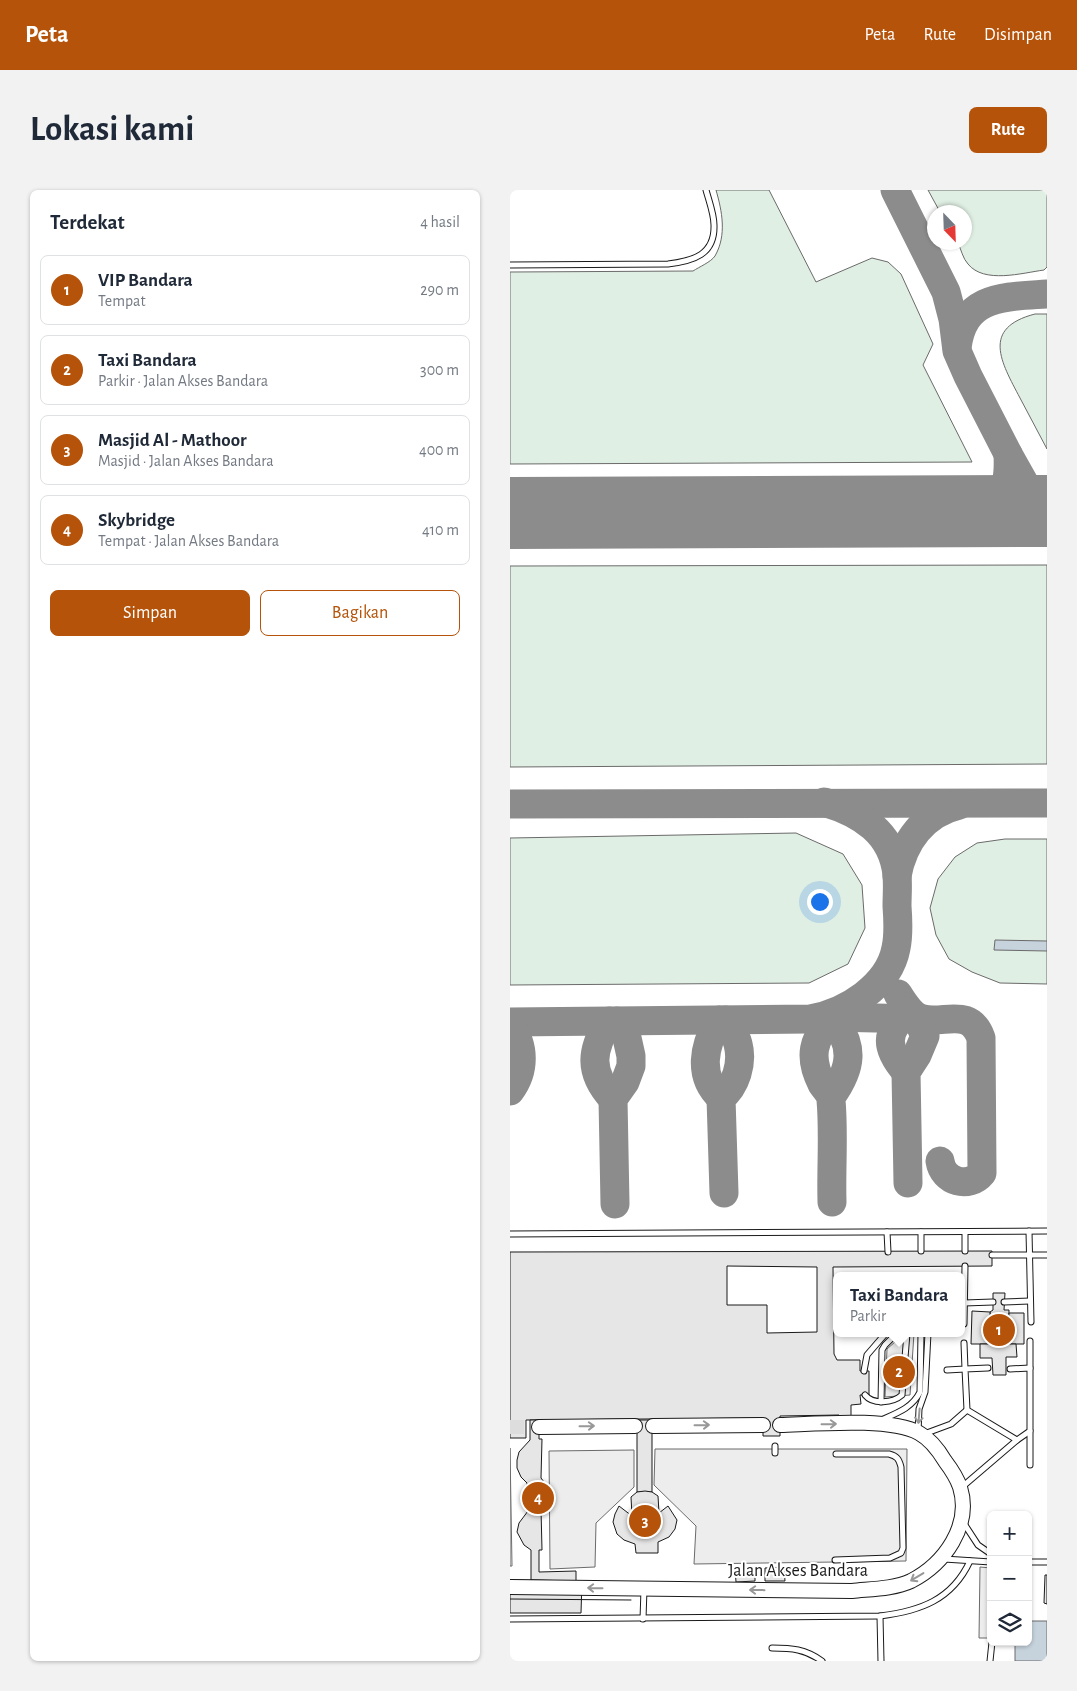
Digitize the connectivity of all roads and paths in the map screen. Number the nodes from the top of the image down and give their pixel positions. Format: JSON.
{"nodes":[{"id":1,"x":706,"y":190,"type":"edge"},
{"id":2,"x":510,"y":265,"type":"edge"},
{"id":3,"x":887,"y":1232,"type":"junction"},
{"id":4,"x":921,"y":1232,"type":"junction"},
{"id":5,"x":965,"y":1232,"type":"junction"},
{"id":6,"x":1029,"y":1232,"type":"junction"},
{"id":7,"x":1047,"y":1232,"type":"edge"},
{"id":8,"x":510,"y":1234,"type":"edge"},
{"id":9,"x":921,"y":1251,"type":"dead end"},
{"id":10,"x":965,"y":1251,"type":"dead end"},
{"id":11,"x":888,"y":1252,"type":"dead end"},
{"id":12,"x":992,"y":1255,"type":"dead end"},
{"id":13,"x":1030,"y":1255,"type":"junction"},
{"id":14,"x":1047,"y":1255,"type":"edge"},
{"id":15,"x":965,"y":1266,"type":"dead end"},
{"id":16,"x":965,"y":1272,"type":"edge"},
{"id":17,"x":1030,"y":1301,"type":"junction"},
{"id":18,"x":993,"y":1302,"type":"dead end"},
{"id":19,"x":1004,"y":1302,"type":"dead end"},
{"id":20,"x":965,"y":1303,"type":"edge"},
{"id":21,"x":1031,"y":1322,"type":"dead end"},
{"id":22,"x":883,"y":1337,"type":"edge"},
{"id":23,"x":893,"y":1337,"type":"edge"},
{"id":24,"x":907,"y":1337,"type":"edge"},
{"id":25,"x":920,"y":1337,"type":"edge"},
{"id":26,"x":928,"y":1337,"type":"edge"},
{"id":27,"x":1030,"y":1341,"type":"dead end"},
{"id":28,"x":964,"y":1342,"type":"dead end"},
{"id":29,"x":988,"y":1368,"type":"dead end"},
{"id":30,"x":1030,"y":1368,"type":"junction"},
{"id":31,"x":965,"y":1369,"type":"junction"},
{"id":32,"x":1010,"y":1369,"type":"dead end"},
{"id":33,"x":947,"y":1370,"type":"dead end"},
{"id":34,"x":864,"y":1371,"type":"dead end"},
{"id":35,"x":865,"y":1395,"type":"dead end"},
{"id":36,"x":880,"y":1402,"type":"junction"},
{"id":37,"x":967,"y":1410,"type":"junction"},
{"id":38,"x":874,"y":1424,"type":"junction"},
{"id":39,"x":763,"y":1425,"type":"dead end"},
{"id":40,"x":780,"y":1425,"type":"dead end"},
{"id":41,"x":635,"y":1426,"type":"dead end"},
{"id":42,"x":653,"y":1426,"type":"dead end"},
{"id":43,"x":532,"y":1427,"type":"tunnel mouth"},
{"id":44,"x":1030,"y":1431,"type":"junction"},
{"id":45,"x":920,"y":1434,"type":"junction"},
{"id":46,"x":1017,"y":1440,"type":"junction"},
{"id":47,"x":775,"y":1446,"type":"dead end"},
{"id":48,"x":775,"y":1453,"type":"dead end"},
{"id":49,"x":836,"y":1454,"type":"dead end"},
{"id":50,"x":1030,"y":1465,"type":"dead end"},
{"id":51,"x":960,"y":1488,"type":"junction"},
{"id":52,"x":961,"y":1520,"type":"junction"},
{"id":53,"x":987,"y":1551,"type":"edge"},
{"id":54,"x":941,"y":1559,"type":"junction"},
{"id":55,"x":835,"y":1560,"type":"dead end"},
{"id":56,"x":970,"y":1561,"type":"junction"},
{"id":57,"x":987,"y":1562,"type":"edge"},
{"id":58,"x":1032,"y":1562,"type":"edge"},
{"id":59,"x":1047,"y":1562,"type":"edge"},
{"id":60,"x":510,"y":1587,"type":"edge"},
{"id":61,"x":644,"y":1588,"type":"junction"},
{"id":62,"x":880,"y":1616,"type":"junction"},
{"id":63,"x":643,"y":1618,"type":"junction"},
{"id":64,"x":510,"y":1619,"type":"edge"},
{"id":65,"x":992,"y":1646,"type":"edge"},
{"id":66,"x":772,"y":1648,"type":"dead end"},
{"id":67,"x":822,"y":1661,"type":"edge"},
{"id":68,"x":881,"y":1661,"type":"edge"},
{"id":69,"x":990,"y":1661,"type":"edge"}],
"edges":[{"from":1,"to":2,"type":"lane"},
{"from":3,"to":4,"type":"lane"},
{"from":3,"to":8,"type":"lane"},
{"from":3,"to":11,"type":"lane"},
{"from":4,"to":5,"type":"lane"},
{"from":4,"to":9,"type":"lane"},
{"from":5,"to":6,"type":"lane"},
{"from":5,"to":10,"type":"lane"},
{"from":6,"to":7,"type":"lane"},
{"from":6,"to":13,"type":"lane"},
{"from":12,"to":13,"type":"lane"},
{"from":13,"to":14,"type":"lane"},
{"from":13,"to":17,"type":"lane"},
{"from":15,"to":16,"type":"lane"},
{"from":17,"to":19,"type":"lane"},
{"from":17,"to":21,"type":"lane"},
{"from":18,"to":20,"type":"lane"},
{"from":22,"to":34,"type":"lane"},
{"from":23,"to":36,"type":"lane"},
{"from":24,"to":36,"type":"lane"},
{"from":25,"to":38,"type":"lane"},
{"from":26,"to":45,"type":"lane","one_way":true},
{"from":27,"to":30,"type":"lane"},
{"from":28,"to":31,"type":"lane"},
{"from":29,"to":31,"type":"lane"},
{"from":30,"to":32,"type":"lane"},
{"from":30,"to":44,"type":"lane"},
{"from":31,"to":33,"type":"lane"},
{"from":31,"to":37,"type":"lane"},
{"from":35,"to":36,"type":"lane"},
{"from":37,"to":45,"type":"lane"},
{"from":37,"to":46,"type":"lane"},
{"from":40,"to":38,"type":"street","one_way":true},
{"from":38,"to":45,"type":"street"},
{"from":42,"to":39,"type":"street","one_way":true},
{"from":43,"to":41,"type":"street","one_way":true},
{"from":44,"to":46,"type":"lane"},
{"from":44,"to":50,"type":"lane"},
{"from":45,"to":51,"type":"street","name":"Jalan Akses Bandara"},
{"from":46,"to":51,"type":"lane"},
{"from":47,"to":48,"type":"lane"},
{"from":49,"to":55,"type":"lane"},
{"from":51,"to":52,"type":"street","name":"Jalan Akses Bandara"},
{"from":52,"to":53,"type":"lane"},
{"from":52,"to":54,"type":"street","name":"Jalan Akses Bandara"},
{"from":54,"to":56,"type":"lane"},
{"from":54,"to":61,"type":"street","name":"Jalan Akses Bandara","one_way":true},
{"from":56,"to":57,"type":"lane"},
{"from":56,"to":62,"type":"lane"},
{"from":58,"to":59,"type":"lane"},
{"from":61,"to":60,"type":"street","name":"Jalan Akses Bandara","one_way":true},
{"from":61,"to":63,"type":"lane"},
{"from":62,"to":63,"type":"lane"},
{"from":62,"to":68,"type":"lane"},
{"from":63,"to":64,"type":"lane"},
{"from":65,"to":69,"type":"lane"},
{"from":66,"to":67,"type":"lane"}]}
